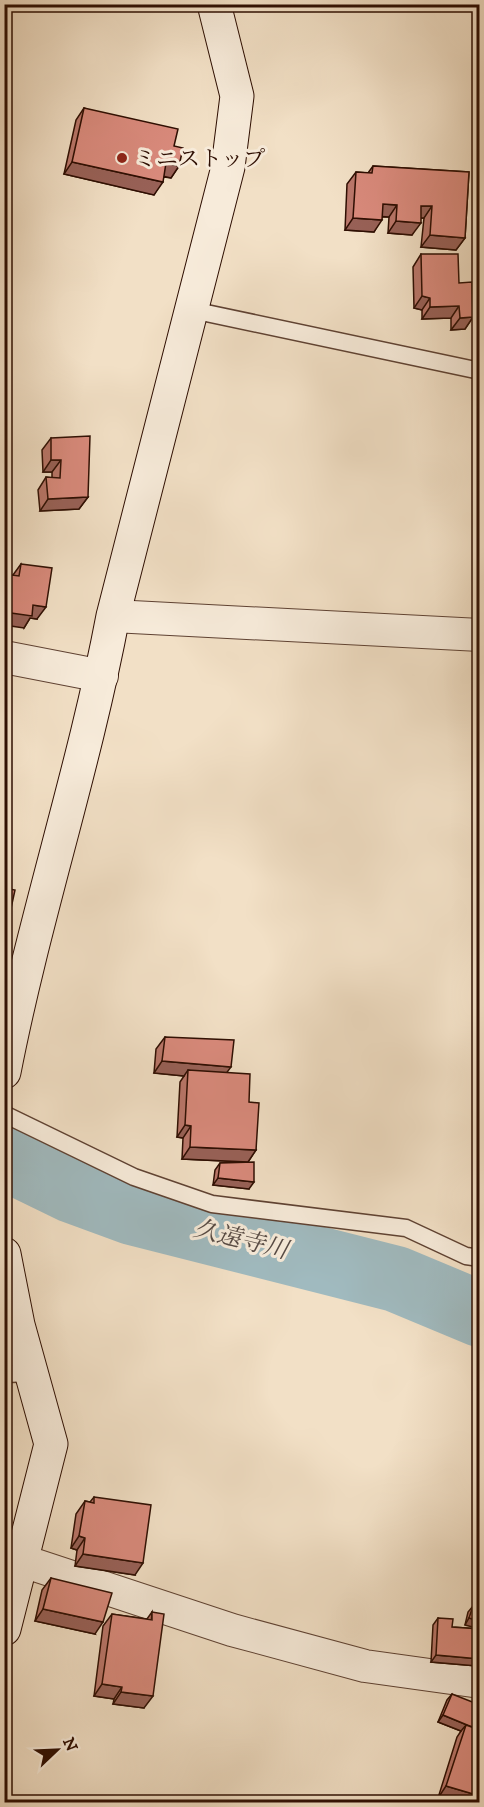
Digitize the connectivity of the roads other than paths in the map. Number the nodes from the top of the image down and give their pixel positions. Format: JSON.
{"nodes":[{"id":1,"x":214,"y":4,"type":"edge"},
{"id":2,"x":192,"y":310,"type":"junction"},
{"id":3,"x":480,"y":371,"type":"edge"},
{"id":4,"x":113,"y":616,"type":"junction"},
{"id":5,"x":480,"y":634,"type":"edge"},
{"id":6,"x":4,"y":657,"type":"edge"},
{"id":7,"x":102,"y":676,"type":"junction"},
{"id":8,"x":4,"y":1072,"type":"edge"},
{"id":9,"x":4,"y":1114,"type":"edge"},
{"id":10,"x":4,"y":1254,"type":"edge"},
{"id":11,"x":480,"y":1258,"type":"edge"},
{"id":12,"x":19,"y":1373,"type":"edge"},
{"id":13,"x":23,"y":1561,"type":"junction"},
{"id":14,"x":4,"y":1629,"type":"edge"},
{"id":15,"x":480,"y":1682,"type":"edge"}],
"edges":[{"from":1,"to":2,"type":"street"},
{"from":2,"to":3,"type":"lane"},
{"from":2,"to":4,"type":"street"},
{"from":4,"to":5,"type":"street"},
{"from":4,"to":7,"type":"street"},
{"from":6,"to":7,"type":"street"},
{"from":7,"to":8,"type":"street"},
{"from":9,"to":11,"type":"lane"},
{"from":10,"to":12,"type":"street"},
{"from":12,"to":13,"type":"street"},
{"from":13,"to":14,"type":"street"},
{"from":13,"to":15,"type":"street"}]}
